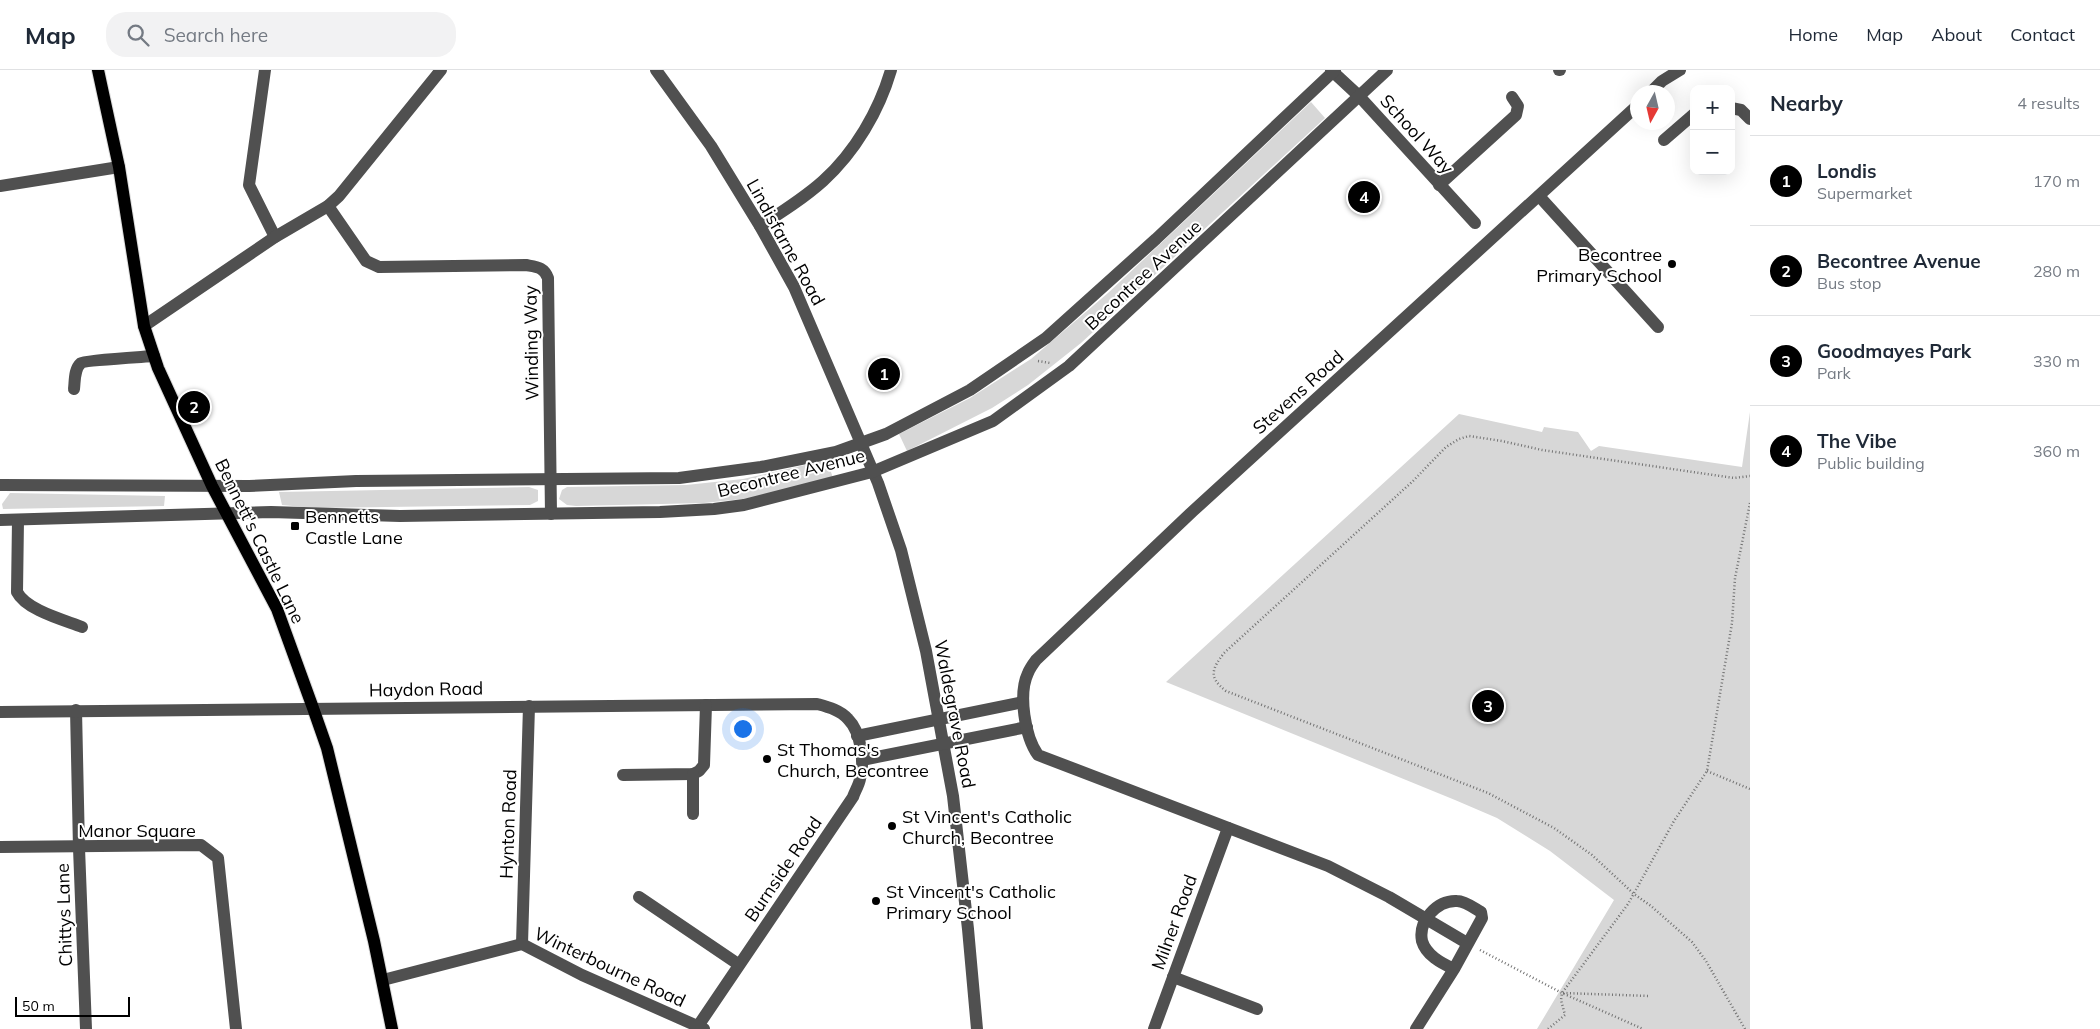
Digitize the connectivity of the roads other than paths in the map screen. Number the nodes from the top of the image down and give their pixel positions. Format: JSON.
{"nodes":[{"id":1,"x":98,"y":70,"type":"edge"},
{"id":2,"x":265,"y":70,"type":"edge"},
{"id":3,"x":441,"y":70,"type":"edge"},
{"id":4,"x":656,"y":70,"type":"edge"},
{"id":5,"x":891,"y":70,"type":"edge"},
{"id":6,"x":1387,"y":70,"type":"edge"},
{"id":7,"x":1680,"y":70,"type":"edge"},
{"id":8,"x":1333,"y":71,"type":"edge"},
{"id":9,"x":1659,"y":85,"type":"edge"},
{"id":10,"x":1359,"y":96,"type":"junction"},
{"id":11,"x":1512,"y":97,"type":"dead end"},
{"id":12,"x":1735,"y":109,"type":"edge"},
{"id":13,"x":1630,"y":112,"type":"edge"},
{"id":14,"x":1690,"y":117,"type":"edge"},
{"id":15,"x":1750,"y":119,"type":"edge"},
{"id":16,"x":1664,"y":140,"type":"dead end"},
{"id":17,"x":119,"y":167,"type":"junction"},
{"id":18,"x":1439,"y":185,"type":"junction"},
{"id":19,"x":0,"y":186,"type":"edge"},
{"id":20,"x":1539,"y":196,"type":"junction"},
{"id":21,"x":328,"y":206,"type":"junction"},
{"id":22,"x":1475,"y":223,"type":"dead end"},
{"id":23,"x":760,"y":226,"type":"junction"},
{"id":24,"x":275,"y":237,"type":"junction"},
{"id":25,"x":144,"y":326,"type":"junction"},
{"id":26,"x":1658,"y":327,"type":"dead end"},
{"id":27,"x":154,"y":356,"type":"junction"},
{"id":28,"x":74,"y":389,"type":"dead end"},
{"id":29,"x":861,"y":443,"type":"junction"},
{"id":30,"x":872,"y":472,"type":"junction"},
{"id":31,"x":550,"y":480,"type":"junction"},
{"id":32,"x":0,"y":484,"type":"edge"},
{"id":33,"x":212,"y":486,"type":"junction"},
{"id":34,"x":227,"y":513,"type":"junction"},
{"id":35,"x":551,"y":514,"type":"junction"},
{"id":36,"x":0,"y":520,"type":"edge"},
{"id":37,"x":18,"y":520,"type":"junction"},
{"id":38,"x":82,"y":627,"type":"dead end"},
{"id":39,"x":1023,"y":702,"type":"junction"},
{"id":40,"x":706,"y":705,"type":"junction"},
{"id":41,"x":529,"y":706,"type":"junction"},
{"id":42,"x":313,"y":708,"type":"junction"},
{"id":43,"x":76,"y":710,"type":"junction"},
{"id":44,"x":0,"y":712,"type":"edge"},
{"id":45,"x":849,"y":719,"type":"joint"},
{"id":46,"x":939,"y":720,"type":"junction"},
{"id":47,"x":1028,"y":726,"type":"junction"},
{"id":48,"x":857,"y":736,"type":"junction"},
{"id":49,"x":943,"y":743,"type":"junction"},
{"id":50,"x":862,"y":760,"type":"junction"},
{"id":51,"x":693,"y":774,"type":"junction"},
{"id":52,"x":623,"y":775,"type":"dead end"},
{"id":53,"x":693,"y":814,"type":"dead end"},
{"id":54,"x":1228,"y":828,"type":"junction"},
{"id":55,"x":0,"y":847,"type":"edge"},
{"id":56,"x":79,"y":848,"type":"junction"},
{"id":57,"x":639,"y":897,"type":"dead end"},
{"id":58,"x":1426,"y":919,"type":"junction"},
{"id":59,"x":1467,"y":943,"type":"junction"},
{"id":60,"x":522,"y":944,"type":"junction"},
{"id":61,"x":738,"y":964,"type":"junction"},
{"id":62,"x":1454,"y":969,"type":"junction"},
{"id":63,"x":1173,"y":977,"type":"junction"},
{"id":64,"x":383,"y":980,"type":"junction"},
{"id":65,"x":1257,"y":1009,"type":"dead end"},
{"id":66,"x":699,"y":1028,"type":"edge"},
{"id":67,"x":86,"y":1029,"type":"edge"},
{"id":68,"x":236,"y":1029,"type":"edge"},
{"id":69,"x":392,"y":1029,"type":"edge"},
{"id":70,"x":977,"y":1029,"type":"edge"},
{"id":71,"x":1154,"y":1029,"type":"edge"},
{"id":72,"x":1416,"y":1029,"type":"edge"}],
"edges":[{"from":1,"to":17,"type":"main road","name":"Bennett's Castle Lane"},
{"from":2,"to":24,"type":"street"},
{"from":3,"to":21,"type":"street"},
{"from":4,"to":23,"type":"street","name":"Lindisfarne Road"},
{"from":5,"to":23,"type":"street"},
{"from":6,"to":10,"type":"street","name":"Becontree Avenue"},
{"from":7,"to":9,"type":"street"},
{"from":8,"to":10,"type":"street","name":"School Way"},
{"from":8,"to":29,"type":"street","name":"Becontree Avenue"},
{"from":10,"to":18,"type":"street","name":"School Way"},
{"from":10,"to":30,"type":"street","name":"Becontree Avenue"},
{"from":11,"to":18,"type":"street"},
{"from":12,"to":15,"type":"street"},
{"from":13,"to":20,"type":"street","name":"Stevens Road"},
{"from":14,"to":16,"type":"street"},
{"from":17,"to":19,"type":"street"},
{"from":17,"to":25,"type":"main road","name":"Bennett's Castle Lane"},
{"from":18,"to":22,"type":"street","name":"School Way"},
{"from":20,"to":26,"type":"street"},
{"from":20,"to":39,"type":"street","name":"Stevens Road"},
{"from":21,"to":24,"type":"street"},
{"from":21,"to":31,"type":"street","name":"Winding Way"},
{"from":23,"to":29,"type":"street","name":"Lindisfarne Road"},
{"from":24,"to":25,"type":"street"},
{"from":25,"to":27,"type":"main road","name":"Bennett's Castle Lane"},
{"from":27,"to":28,"type":"street"},
{"from":27,"to":33,"type":"main road","name":"Bennett's Castle Lane"},
{"from":29,"to":30,"type":"street","name":"Waldegrave Road"},
{"from":29,"to":31,"type":"street","name":"Becontree Avenue"},
{"from":30,"to":35,"type":"street","name":"Becontree Avenue"},
{"from":30,"to":46,"type":"street","name":"Waldegrave Road"},
{"from":31,"to":33,"type":"street","name":"Becontree Avenue"},
{"from":31,"to":35,"type":"street","name":"Winding Way"},
{"from":32,"to":33,"type":"street","name":"Becontree Avenue"},
{"from":33,"to":34,"type":"main road","name":"Bennett's Castle Lane"},
{"from":34,"to":35,"type":"street","name":"Becontree Avenue"},
{"from":34,"to":37,"type":"street","name":"Becontree Avenue"},
{"from":34,"to":42,"type":"main road","name":"Bennett's Castle Lane"},
{"from":36,"to":37,"type":"street","name":"Becontree Avenue"},
{"from":37,"to":38,"type":"street"},
{"from":39,"to":46,"type":"street"},
{"from":39,"to":47,"type":"street","name":"Stevens Road"},
{"from":40,"to":41,"type":"street","name":"Haydon Road"},
{"from":40,"to":45,"type":"street","name":"Haydon Road"},
{"from":40,"to":51,"type":"street"},
{"from":41,"to":42,"type":"street","name":"Haydon Road"},
{"from":41,"to":60,"type":"street","name":"Hynton Road"},
{"from":42,"to":43,"type":"street","name":"Haydon Road"},
{"from":42,"to":64,"type":"main road","name":"Bennett's Castle Lane"},
{"from":43,"to":44,"type":"street","name":"Haydon Road"},
{"from":43,"to":56,"type":"street","name":"Chittys Lane"},
{"from":45,"to":48,"type":"street","name":"Burnside Road"},
{"from":46,"to":48,"type":"street"},
{"from":46,"to":49,"type":"street","name":"Waldegrave Road"},
{"from":47,"to":49,"type":"street"},
{"from":47,"to":54,"type":"street","name":"Stevens Road"},
{"from":48,"to":50,"type":"street","name":"Burnside Road"},
{"from":49,"to":50,"type":"street"},
{"from":49,"to":70,"type":"street","name":"Waldegrave Road"},
{"from":50,"to":61,"type":"street","name":"Burnside Road"},
{"from":51,"to":52,"type":"street"},
{"from":51,"to":53,"type":"street"},
{"from":54,"to":58,"type":"street","name":"Stevens Road"},
{"from":54,"to":63,"type":"street","name":"Milner Road"},
{"from":55,"to":56,"type":"street","name":"Manor Square"},
{"from":56,"to":67,"type":"street","name":"Chittys Lane"},
{"from":56,"to":68,"type":"street","name":"Manor Square"},
{"from":57,"to":61,"type":"street"},
{"from":58,"to":59,"type":"street","name":"Stevens Road"},
{"from":58,"to":59,"type":"street"},
{"from":58,"to":62,"type":"street"},
{"from":59,"to":62,"type":"street"},
{"from":60,"to":64,"type":"street","name":"Winterbourne Road"},
{"from":60,"to":66,"type":"street","name":"Winterbourne Road"},
{"from":61,"to":66,"type":"street","name":"Burnside Road"},
{"from":62,"to":72,"type":"street"},
{"from":63,"to":65,"type":"street"},
{"from":63,"to":71,"type":"street","name":"Milner Road"},
{"from":64,"to":69,"type":"main road","name":"Bennett's Castle Lane"}]}
